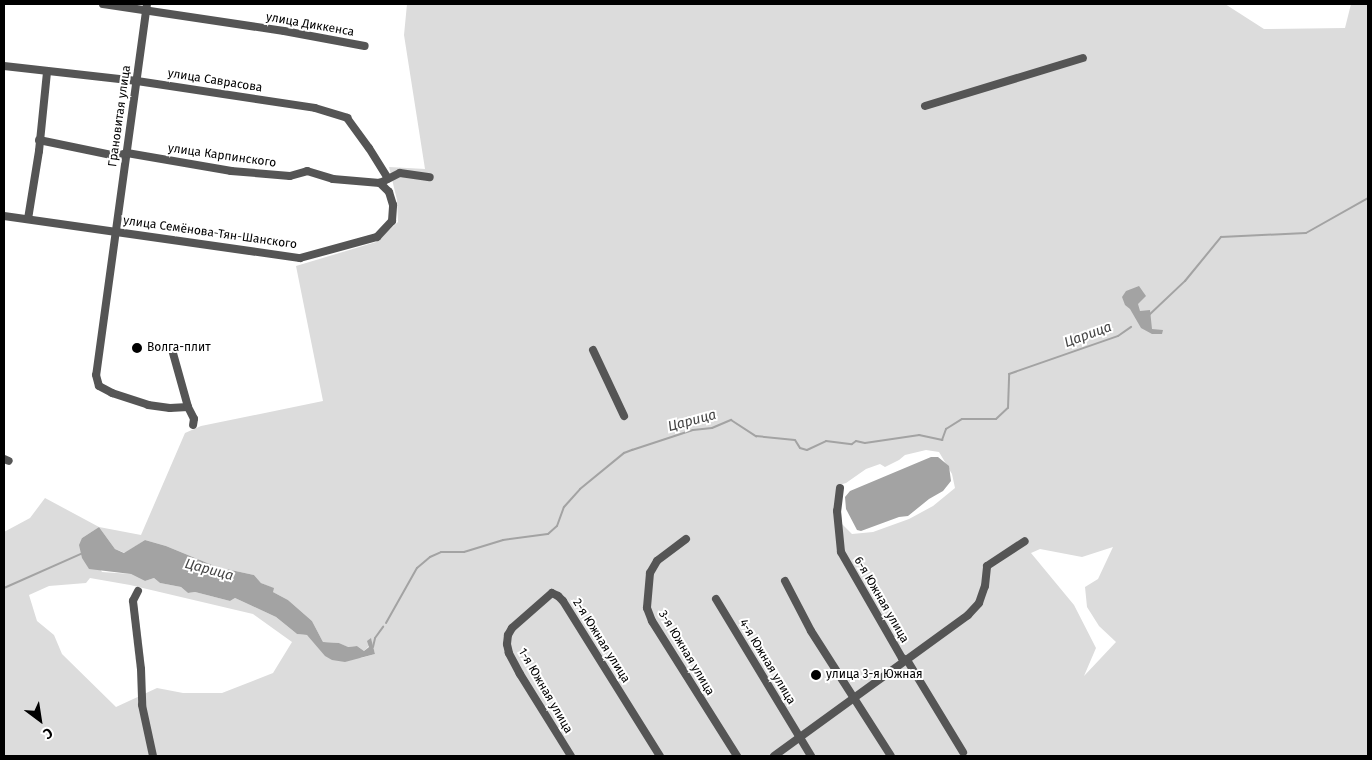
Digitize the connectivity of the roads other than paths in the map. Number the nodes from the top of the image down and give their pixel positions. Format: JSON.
{"nodes":[{"id":1,"x":103,"y":4,"type":"edge"},
{"id":2,"x":147,"y":7,"type":"edge"},
{"id":3,"x":365,"y":46,"type":"dead end"},
{"id":4,"x":1083,"y":58,"type":"dead end"},
{"id":5,"x":4,"y":66,"type":"edge"},
{"id":6,"x":47,"y":72,"type":"junction"},
{"id":7,"x":137,"y":80,"type":"junction"},
{"id":8,"x":925,"y":106,"type":"dead end"},
{"id":9,"x":39,"y":140,"type":"junction"},
{"id":10,"x":126,"y":153,"type":"junction"},
{"id":11,"x":430,"y":177,"type":"dead end"},
{"id":12,"x":388,"y":179,"type":"junction"},
{"id":13,"x":380,"y":183,"type":"junction"},
{"id":14,"x":4,"y":216,"type":"edge"},
{"id":15,"x":28,"y":219,"type":"junction"},
{"id":16,"x":116,"y":232,"type":"junction"},
{"id":17,"x":171,"y":346,"type":"dead end"},
{"id":18,"x":593,"y":350,"type":"dead end"},
{"id":19,"x":188,"y":407,"type":"junction"},
{"id":20,"x":624,"y":416,"type":"dead end"},
{"id":21,"x":193,"y":424,"type":"dead end"},
{"id":22,"x":840,"y":488,"type":"dead end"},
{"id":23,"x":686,"y":540,"type":"dead end"},
{"id":24,"x":1025,"y":541,"type":"dead end"},
{"id":25,"x":785,"y":582,"type":"dead end"},
{"id":26,"x":138,"y":592,"type":"dead end"},
{"id":27,"x":716,"y":599,"type":"dead end"},
{"id":28,"x":508,"y":634,"type":"joint"},
{"id":29,"x":907,"y":660,"type":"junction"},
{"id":30,"x":854,"y":698,"type":"junction"},
{"id":31,"x":800,"y":737,"type":"junction"},
{"id":32,"x":963,"y":752,"type":"dead end"},
{"id":33,"x":153,"y":756,"type":"edge"},
{"id":34,"x":571,"y":756,"type":"edge"},
{"id":35,"x":660,"y":756,"type":"edge"},
{"id":36,"x":737,"y":756,"type":"edge"},
{"id":37,"x":774,"y":756,"type":"edge"},
{"id":38,"x":811,"y":756,"type":"edge"},
{"id":39,"x":891,"y":756,"type":"edge"}],
"edges":[{"from":1,"to":2,"type":"street","name":"улица Диккенса"},
{"from":2,"to":3,"type":"street","name":"улица Диккенса"},
{"from":2,"to":7,"type":"street","name":"Грановитая улица"},
{"from":4,"to":8,"type":"street"},
{"from":5,"to":6,"type":"street","name":"улица Саврасова"},
{"from":6,"to":7,"type":"street","name":"улица Саврасова"},
{"from":6,"to":9,"type":"street"},
{"from":7,"to":10,"type":"street","name":"Грановитая улица"},
{"from":7,"to":12,"type":"street","name":"улица Саврасова"},
{"from":9,"to":10,"type":"street","name":"улица Карпинского"},
{"from":9,"to":15,"type":"street"},
{"from":10,"to":13,"type":"street","name":"улица Карпинского"},
{"from":10,"to":16,"type":"street","name":"Грановитая улица"},
{"from":11,"to":12,"type":"street"},
{"from":12,"to":13,"type":"street"},
{"from":13,"to":16,"type":"street","name":"улица Семёнова-Тян-Шанского"},
{"from":14,"to":15,"type":"street","name":"улица Семёнова-Тян-Шанского"},
{"from":15,"to":16,"type":"street","name":"улица Семёнова-Тян-Шанского"},
{"from":16,"to":19,"type":"street","name":"Грановитая улица"},
{"from":17,"to":19,"type":"street"},
{"from":18,"to":20,"type":"street"},
{"from":19,"to":21,"type":"street"},
{"from":22,"to":29,"type":"street","name":"6-я Южная улица"},
{"from":23,"to":36,"type":"street","name":"3-я Южная улица"},
{"from":24,"to":29,"type":"street"},
{"from":25,"to":30,"type":"street"},
{"from":26,"to":33,"type":"street"},
{"from":27,"to":31,"type":"street","name":"4-я Южная улица"},
{"from":28,"to":34,"type":"street","name":"1-я Южная улица"},
{"from":28,"to":35,"type":"street","name":"2-я Южная улица"},
{"from":29,"to":30,"type":"street"},
{"from":29,"to":32,"type":"street","name":"6-я Южная улица"},
{"from":30,"to":31,"type":"street"},
{"from":30,"to":39,"type":"street"},
{"from":31,"to":37,"type":"street"},
{"from":31,"to":38,"type":"street","name":"4-я Южная улица"}]}
